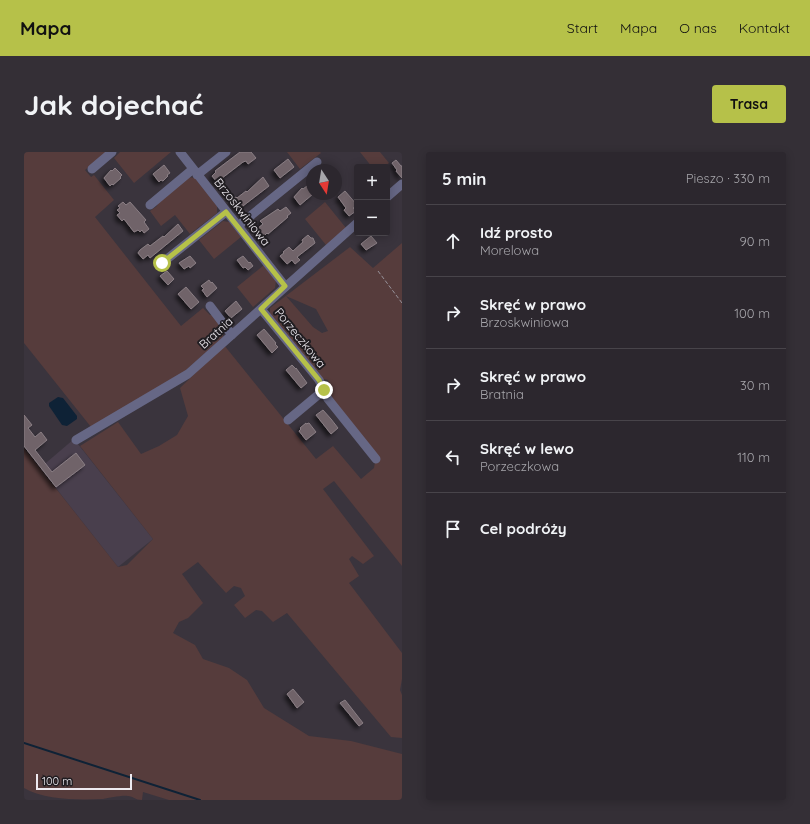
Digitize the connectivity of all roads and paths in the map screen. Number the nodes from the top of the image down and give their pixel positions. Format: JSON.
{"nodes":[{"id":1,"x":112,"y":152,"type":"edge"},
{"id":2,"x":180,"y":152,"type":"edge"},
{"id":3,"x":226,"y":152,"type":"edge"},
{"id":4,"x":317,"y":162,"type":"dead end"},
{"id":5,"x":92,"y":169,"type":"dead end"},
{"id":6,"x":195,"y":172,"type":"junction"},
{"id":7,"x":402,"y":184,"type":"edge"},
{"id":8,"x":390,"y":194,"type":"edge"},
{"id":9,"x":150,"y":204,"type":"dead end"},
{"id":10,"x":226,"y":212,"type":"junction"},
{"id":11,"x":238,"y":226,"type":"junction"},
{"id":12,"x":354,"y":226,"type":"edge"},
{"id":13,"x":162,"y":263,"type":"dead end"},
{"id":14,"x":378,"y":271,"type":"dead end"},
{"id":15,"x":285,"y":286,"type":"junction"},
{"id":16,"x":402,"y":303,"type":"edge"},
{"id":17,"x":210,"y":306,"type":"dead end"},
{"id":18,"x":261,"y":309,"type":"junction"},
{"id":19,"x":232,"y":335,"type":"junction"},
{"id":20,"x":324,"y":390,"type":"junction"},
{"id":21,"x":288,"y":420,"type":"dead end"},
{"id":22,"x":76,"y":440,"type":"dead end"},
{"id":23,"x":376,"y":459,"type":"dead end"}],
"edges":[{"from":1,"to":5,"type":"street"},
{"from":2,"to":6,"type":"street","name":"Brzoskwiniowa"},
{"from":3,"to":6,"type":"street"},
{"from":4,"to":11,"type":"street"},
{"from":6,"to":9,"type":"street"},
{"from":6,"to":10,"type":"street","name":"Brzoskwiniowa"},
{"from":7,"to":8,"type":"street"},
{"from":10,"to":11,"type":"street","name":"Brzoskwiniowa"},
{"from":10,"to":13,"type":"street"},
{"from":11,"to":15,"type":"street","name":"Brzoskwiniowa"},
{"from":12,"to":15,"type":"street","name":"Bratnia"},
{"from":14,"to":16,"type":"path"},
{"from":15,"to":18,"type":"street","name":"Bratnia"},
{"from":17,"to":19,"type":"street"},
{"from":18,"to":19,"type":"street","name":"Bratnia"},
{"from":18,"to":20,"type":"street","name":"Porzeczkowa"},
{"from":19,"to":22,"type":"street","name":"Bratnia"},
{"from":20,"to":21,"type":"street"},
{"from":20,"to":23,"type":"street","name":"Porzeczkowa"}]}
